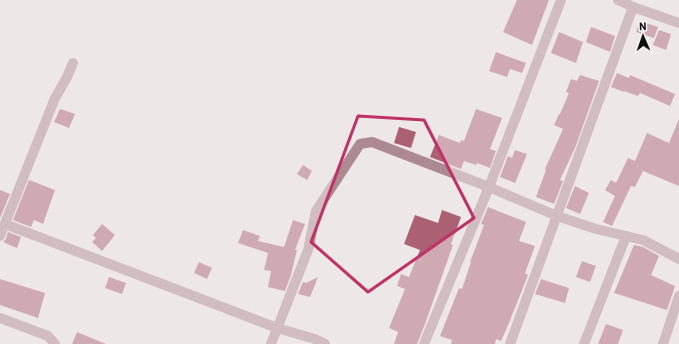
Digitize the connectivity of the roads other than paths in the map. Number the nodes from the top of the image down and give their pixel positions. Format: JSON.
{"nodes":[{"id":1,"x":561,"y":0,"type":"edge"},
{"id":2,"x":618,"y":0,"type":"edge"},
{"id":3,"x":633,"y":7,"type":"junction"},
{"id":4,"x":679,"y":23,"type":"edge"},
{"id":5,"x":73,"y":63,"type":"dead end"},
{"id":6,"x":489,"y":188,"type":"junction"},
{"id":7,"x":557,"y":216,"type":"junction"},
{"id":8,"x":4,"y":224,"type":"junction"},
{"id":9,"x":0,"y":236,"type":"edge"},
{"id":10,"x":626,"y":236,"type":"junction"},
{"id":11,"x":679,"y":259,"type":"edge"},
{"id":12,"x":679,"y":296,"type":"edge"},
{"id":13,"x":0,"y":318,"type":"edge"},
{"id":14,"x":277,"y":328,"type":"junction"},
{"id":15,"x":55,"y":344,"type":"edge"},
{"id":16,"x":271,"y":344,"type":"edge"},
{"id":17,"x":325,"y":344,"type":"edge"},
{"id":18,"x":424,"y":344,"type":"edge"},
{"id":19,"x":510,"y":344,"type":"edge"},
{"id":20,"x":584,"y":344,"type":"edge"},
{"id":21,"x":663,"y":344,"type":"edge"}],
"edges":[{"from":1,"to":6,"type":"street"},
{"from":2,"to":3,"type":"street"},
{"from":3,"to":4,"type":"street"},
{"from":3,"to":7,"type":"street"},
{"from":5,"to":8,"type":"street"},
{"from":6,"to":7,"type":"street"},
{"from":6,"to":14,"type":"street"},
{"from":6,"to":18,"type":"street"},
{"from":7,"to":10,"type":"street"},
{"from":7,"to":19,"type":"street"},
{"from":8,"to":9,"type":"street"},
{"from":8,"to":14,"type":"street"},
{"from":10,"to":11,"type":"street"},
{"from":10,"to":20,"type":"street"},
{"from":12,"to":21,"type":"street"},
{"from":13,"to":15,"type":"street"},
{"from":14,"to":16,"type":"street"},
{"from":14,"to":17,"type":"street"}]}
